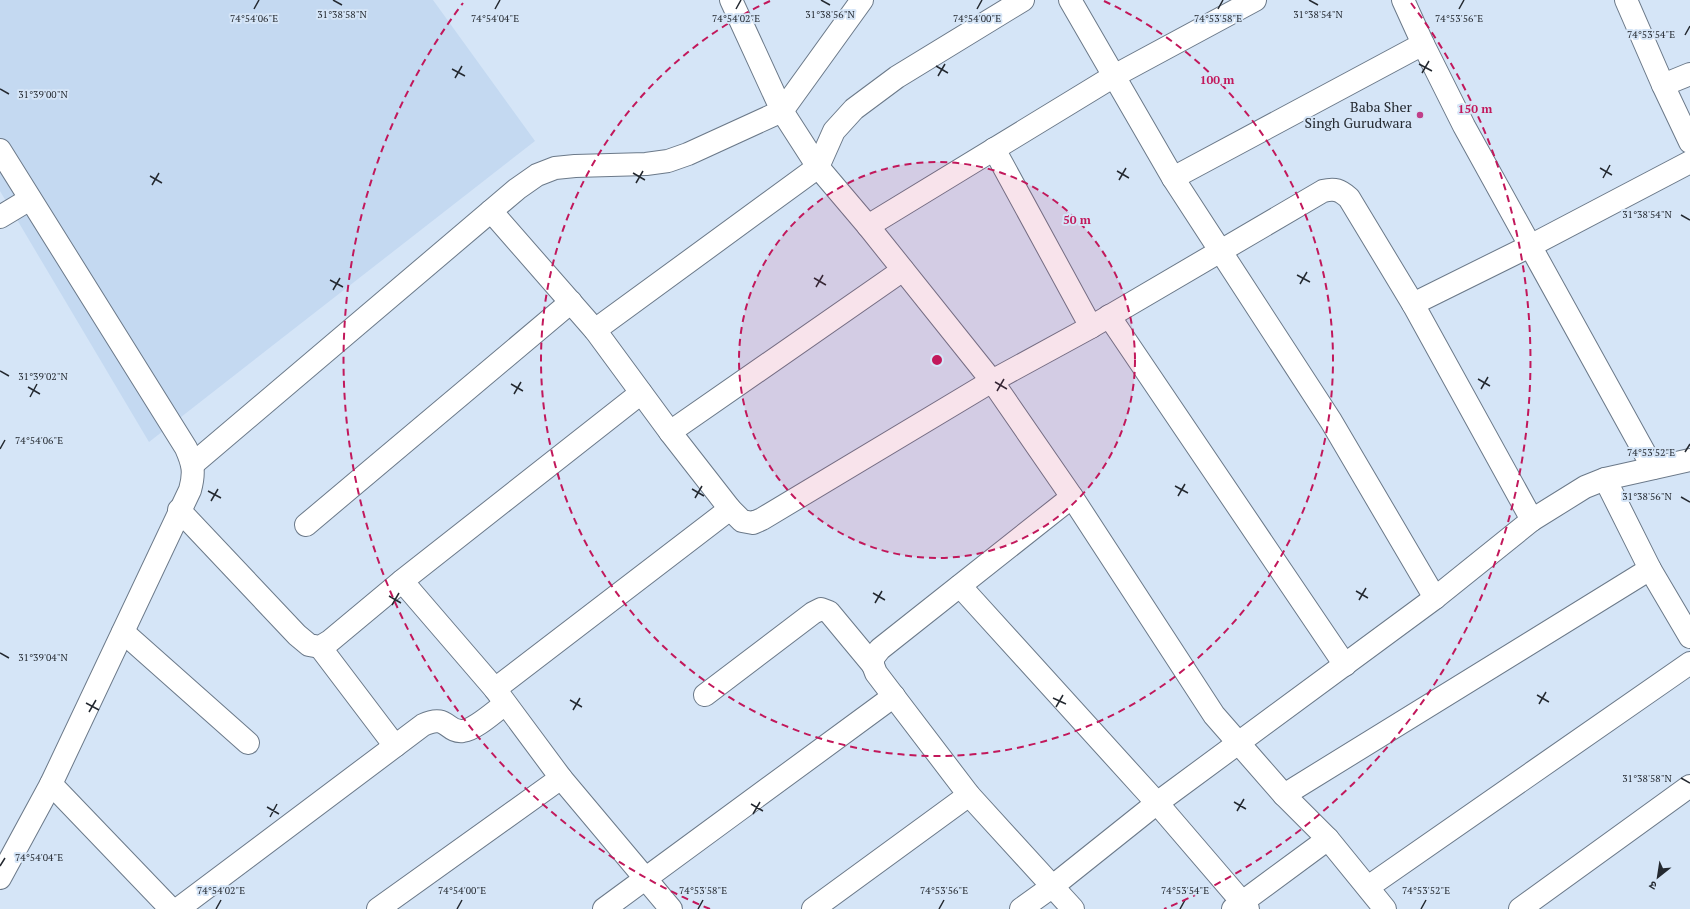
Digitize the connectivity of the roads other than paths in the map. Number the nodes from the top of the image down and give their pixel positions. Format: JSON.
{"nodes":[{"id":1,"x":731,"y":0,"type":"edge"},
{"id":2,"x":862,"y":0,"type":"edge"},
{"id":3,"x":1023,"y":0,"type":"edge"},
{"id":4,"x":1070,"y":0,"type":"edge"},
{"id":5,"x":1255,"y":0,"type":"edge"},
{"id":6,"x":1403,"y":0,"type":"edge"},
{"id":7,"x":1626,"y":0,"type":"edge"},
{"id":8,"x":1423,"y":44,"type":"junction"},
{"id":9,"x":1690,"y":74,"type":"edge"},
{"id":10,"x":1114,"y":76,"type":"junction"},
{"id":11,"x":1662,"y":85,"type":"junction"},
{"id":12,"x":782,"y":111,"type":"junction"},
{"id":13,"x":1690,"y":142,"type":"edge"},
{"id":14,"x":994,"y":149,"type":"junction"},
{"id":15,"x":0,"y":150,"type":"edge"},
{"id":16,"x":1690,"y":162,"type":"edge"},
{"id":17,"x":818,"y":167,"type":"junction"},
{"id":18,"x":1173,"y":178,"type":"junction"},
{"id":19,"x":30,"y":199,"type":"junction"},
{"id":20,"x":491,"y":211,"type":"junction"},
{"id":21,"x":0,"y":217,"type":"edge"},
{"id":22,"x":868,"y":226,"type":"junction"},
{"id":23,"x":1530,"y":246,"type":"junction"},
{"id":24,"x":1220,"y":251,"type":"junction"},
{"id":25,"x":903,"y":270,"type":"junction"},
{"id":26,"x":570,"y":302,"type":"junction"},
{"id":27,"x":1413,"y":304,"type":"junction"},
{"id":28,"x":1109,"y":316,"type":"junction"},
{"id":29,"x":1091,"y":327,"type":"junction"},
{"id":30,"x":595,"y":330,"type":"junction"},
{"id":31,"x":992,"y":381,"type":"junction"},
{"id":32,"x":641,"y":393,"type":"junction"},
{"id":33,"x":670,"y":432,"type":"junction"},
{"id":34,"x":1690,"y":460,"type":"edge"},
{"id":35,"x":193,"y":464,"type":"junction"},
{"id":36,"x":1652,"y":468,"type":"junction"},
{"id":37,"x":1606,"y":479,"type":"junction"},
{"id":38,"x":1072,"y":497,"type":"junction"},
{"id":39,"x":730,"y":509,"type":"junction"},
{"id":40,"x":179,"y":510,"type":"junction"},
{"id":41,"x":1532,"y":520,"type":"junction"},
{"id":42,"x":306,"y":525,"type":"dead end"},
{"id":43,"x":1650,"y":568,"type":"junction"},
{"id":44,"x":402,"y":581,"type":"junction"},
{"id":45,"x":960,"y":586,"type":"junction"},
{"id":46,"x":1435,"y":598,"type":"junction"},
{"id":47,"x":123,"y":632,"type":"junction"},
{"id":48,"x":1690,"y":637,"type":"edge"},
{"id":49,"x":320,"y":646,"type":"junction"},
{"id":50,"x":1690,"y":663,"type":"edge"},
{"id":51,"x":873,"y":665,"type":"junction"},
{"id":52,"x":1344,"y":665,"type":"junction"},
{"id":53,"x":705,"y":695,"type":"dead end"},
{"id":54,"x":500,"y":696,"type":"junction"},
{"id":55,"x":894,"y":696,"type":"junction"},
{"id":56,"x":248,"y":743,"type":"dead end"},
{"id":57,"x":1237,"y":743,"type":"junction"},
{"id":58,"x":395,"y":746,"type":"junction"},
{"id":59,"x":562,"y":778,"type":"junction"},
{"id":60,"x":51,"y":784,"type":"junction"},
{"id":61,"x":1690,"y":786,"type":"edge"},
{"id":62,"x":969,"y":795,"type":"junction"},
{"id":63,"x":1284,"y":795,"type":"junction"},
{"id":64,"x":1157,"y":803,"type":"junction"},
{"id":65,"x":1328,"y":839,"type":"junction"},
{"id":66,"x":0,"y":878,"type":"edge"},
{"id":67,"x":647,"y":879,"type":"junction"},
{"id":68,"x":1053,"y":886,"type":"junction"},
{"id":69,"x":1368,"y":887,"type":"junction"},
{"id":70,"x":1241,"y":907,"type":"edge"},
{"id":71,"x":171,"y":909,"type":"edge"},
{"id":72,"x":178,"y":909,"type":"edge"},
{"id":73,"x":378,"y":909,"type":"edge"},
{"id":74,"x":604,"y":909,"type":"edge"},
{"id":75,"x":671,"y":909,"type":"edge"},
{"id":76,"x":813,"y":909,"type":"edge"},
{"id":77,"x":1021,"y":909,"type":"edge"},
{"id":78,"x":1073,"y":909,"type":"edge"},
{"id":79,"x":1385,"y":909,"type":"edge"},
{"id":80,"x":1520,"y":909,"type":"edge"}],
"edges":[{"from":1,"to":12,"type":"street"},
{"from":2,"to":12,"type":"street"},
{"from":3,"to":17,"type":"street"},
{"from":4,"to":10,"type":"street"},
{"from":5,"to":10,"type":"street"},
{"from":6,"to":8,"type":"street"},
{"from":7,"to":11,"type":"street"},
{"from":8,"to":18,"type":"street"},
{"from":8,"to":23,"type":"street"},
{"from":9,"to":11,"type":"street"},
{"from":10,"to":14,"type":"street"},
{"from":10,"to":18,"type":"street"},
{"from":11,"to":13,"type":"street"},
{"from":12,"to":17,"type":"street"},
{"from":12,"to":20,"type":"street"},
{"from":14,"to":22,"type":"street"},
{"from":14,"to":29,"type":"street"},
{"from":15,"to":19,"type":"street"},
{"from":16,"to":23,"type":"street"},
{"from":17,"to":22,"type":"street"},
{"from":17,"to":30,"type":"street"},
{"from":18,"to":24,"type":"street"},
{"from":19,"to":21,"type":"street"},
{"from":19,"to":35,"type":"street"},
{"from":20,"to":26,"type":"street"},
{"from":20,"to":35,"type":"street"},
{"from":22,"to":25,"type":"street"},
{"from":23,"to":27,"type":"street"},
{"from":23,"to":36,"type":"street"},
{"from":24,"to":27,"type":"street"},
{"from":24,"to":28,"type":"street"},
{"from":24,"to":46,"type":"street"},
{"from":25,"to":31,"type":"street"},
{"from":25,"to":33,"type":"street"},
{"from":26,"to":30,"type":"street"},
{"from":26,"to":42,"type":"street"},
{"from":27,"to":41,"type":"street"},
{"from":28,"to":29,"type":"street"},
{"from":28,"to":52,"type":"street"},
{"from":29,"to":31,"type":"street"},
{"from":30,"to":32,"type":"street"},
{"from":31,"to":38,"type":"street"},
{"from":31,"to":39,"type":"street"},
{"from":32,"to":33,"type":"street"},
{"from":32,"to":44,"type":"street"},
{"from":33,"to":39,"type":"street"},
{"from":34,"to":36,"type":"street"},
{"from":35,"to":40,"type":"street"},
{"from":36,"to":37,"type":"street"},
{"from":37,"to":41,"type":"street"},
{"from":37,"to":43,"type":"street"},
{"from":38,"to":45,"type":"street"},
{"from":38,"to":57,"type":"street"},
{"from":39,"to":54,"type":"street"},
{"from":40,"to":47,"type":"street"},
{"from":40,"to":49,"type":"street"},
{"from":41,"to":46,"type":"street"},
{"from":43,"to":48,"type":"street"},
{"from":43,"to":63,"type":"street"},
{"from":44,"to":49,"type":"street"},
{"from":44,"to":54,"type":"street"},
{"from":45,"to":51,"type":"street"},
{"from":45,"to":64,"type":"street"},
{"from":46,"to":52,"type":"street"},
{"from":47,"to":56,"type":"street"},
{"from":47,"to":60,"type":"street"},
{"from":49,"to":58,"type":"street"},
{"from":50,"to":69,"type":"street"},
{"from":51,"to":53,"type":"street"},
{"from":51,"to":55,"type":"street"},
{"from":52,"to":57,"type":"street"},
{"from":54,"to":58,"type":"street"},
{"from":54,"to":59,"type":"street"},
{"from":55,"to":62,"type":"street"},
{"from":55,"to":67,"type":"street"},
{"from":57,"to":63,"type":"street"},
{"from":57,"to":64,"type":"street"},
{"from":58,"to":72,"type":"street"},
{"from":59,"to":67,"type":"street"},
{"from":59,"to":73,"type":"street"},
{"from":60,"to":66,"type":"street"},
{"from":60,"to":71,"type":"street"},
{"from":61,"to":80,"type":"street"},
{"from":62,"to":68,"type":"street"},
{"from":62,"to":76,"type":"street"},
{"from":63,"to":65,"type":"street"},
{"from":64,"to":68,"type":"street"},
{"from":64,"to":70,"type":"street"},
{"from":65,"to":69,"type":"street"},
{"from":65,"to":70,"type":"street"},
{"from":67,"to":74,"type":"street"},
{"from":67,"to":75,"type":"street"},
{"from":68,"to":77,"type":"street"},
{"from":68,"to":78,"type":"street"},
{"from":69,"to":79,"type":"street"}]}
